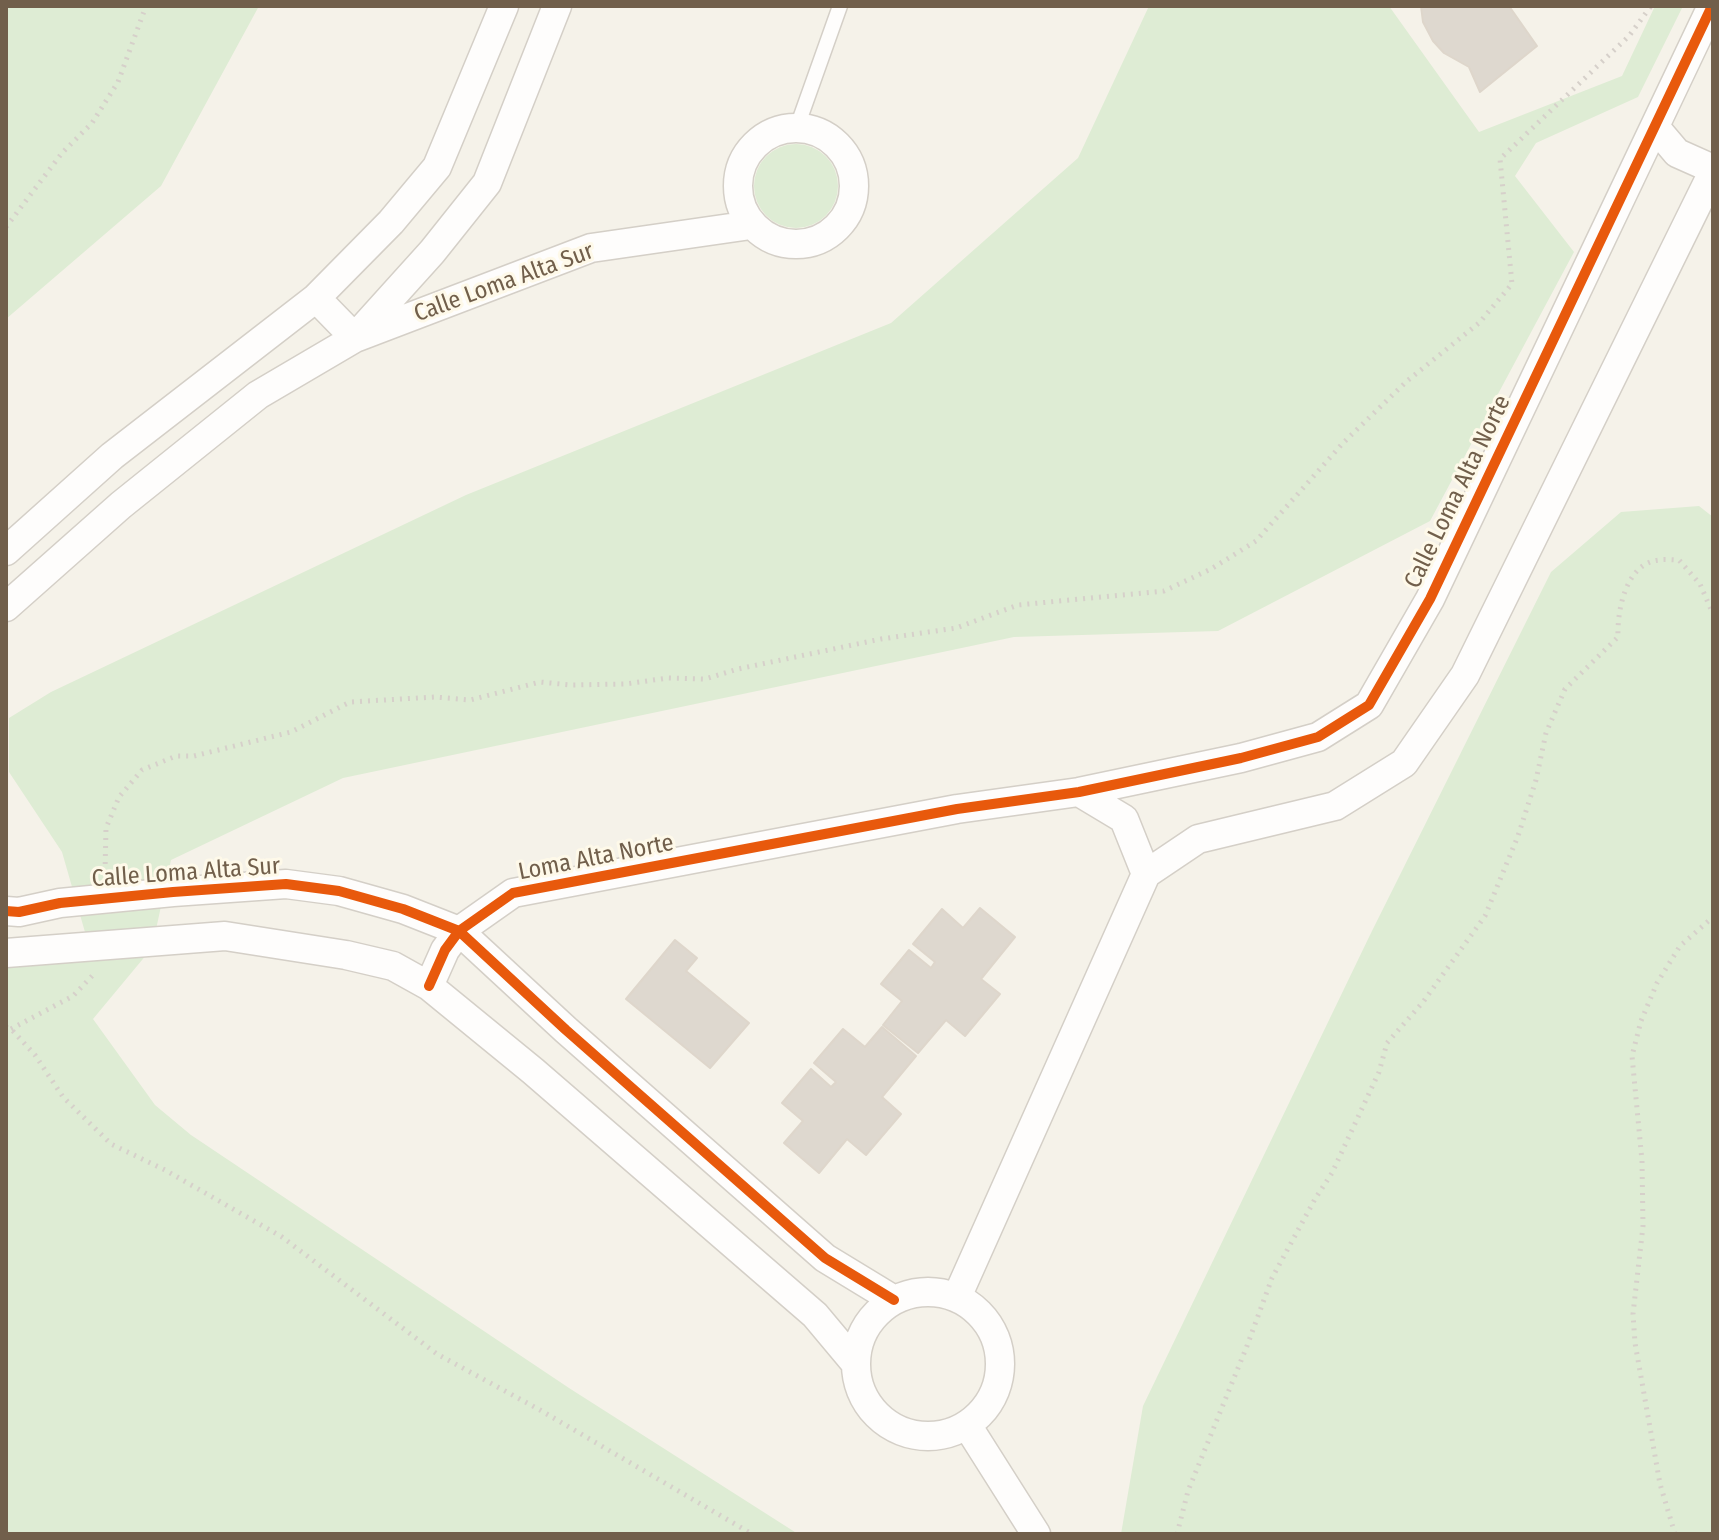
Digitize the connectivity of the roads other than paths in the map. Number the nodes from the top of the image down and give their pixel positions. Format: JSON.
{"nodes":[{"id":1,"x":504,"y":6,"type":"edge"},
{"id":2,"x":557,"y":6,"type":"edge"},
{"id":3,"x":840,"y":6,"type":"edge"},
{"id":4,"x":1711,"y":14,"type":"edge"},
{"id":5,"x":797,"y":127,"type":"junction"},
{"id":6,"x":1655,"y":127,"type":"junction"},
{"id":7,"x":1713,"y":170,"type":"edge"},
{"id":8,"x":751,"y":225,"type":"junction"},
{"id":9,"x":316,"y":298,"type":"junction"},
{"id":10,"x":355,"y":338,"type":"junction"},
{"id":11,"x":6,"y":551,"type":"edge"},
{"id":12,"x":6,"y":607,"type":"edge"},
{"id":13,"x":1079,"y":792,"type":"junction"},
{"id":14,"x":1146,"y":874,"type":"junction"},
{"id":15,"x":6,"y":911,"type":"edge"},
{"id":16,"x":459,"y":931,"type":"junction"},
{"id":17,"x":6,"y":953,"type":"edge"},
{"id":18,"x":429,"y":986,"type":"junction"},
{"id":19,"x":957,"y":1297,"type":"junction"},
{"id":20,"x":894,"y":1300,"type":"junction"},
{"id":21,"x":856,"y":1364,"type":"junction"},
{"id":22,"x":967,"y":1425,"type":"junction"},
{"id":23,"x":1036,"y":1534,"type":"edge"}],
"edges":[{"from":1,"to":9,"type":"street"},
{"from":2,"to":10,"type":"street","name":"Calle Loma Alta Sur"},
{"from":3,"to":5,"type":"lane"},
{"from":4,"to":6,"type":"street","name":"Calle Loma Alta Norte"},
{"from":5,"to":8,"type":"street"},
{"from":5,"to":8,"type":"street"},
{"from":6,"to":7,"type":"street"},
{"from":6,"to":13,"type":"street","name":"Calle Loma Alta Norte"},
{"from":7,"to":14,"type":"street"},
{"from":8,"to":10,"type":"street","name":"Calle Loma Alta Sur"},
{"from":9,"to":10,"type":"street"},
{"from":9,"to":11,"type":"street"},
{"from":10,"to":12,"type":"street","name":"Calle Loma Alta Sur"},
{"from":13,"to":14,"type":"street"},
{"from":13,"to":16,"type":"street","name":"Loma Alta Norte"},
{"from":14,"to":19,"type":"street"},
{"from":15,"to":16,"type":"street","name":"Calle Loma Alta Sur"},
{"from":16,"to":18,"type":"street"},
{"from":16,"to":20,"type":"street"},
{"from":17,"to":18,"type":"street"},
{"from":18,"to":21,"type":"street"},
{"from":19,"to":20,"type":"street"},
{"from":19,"to":22,"type":"street"},
{"from":20,"to":21,"type":"street"},
{"from":21,"to":22,"type":"street"},
{"from":22,"to":23,"type":"street"}]}
